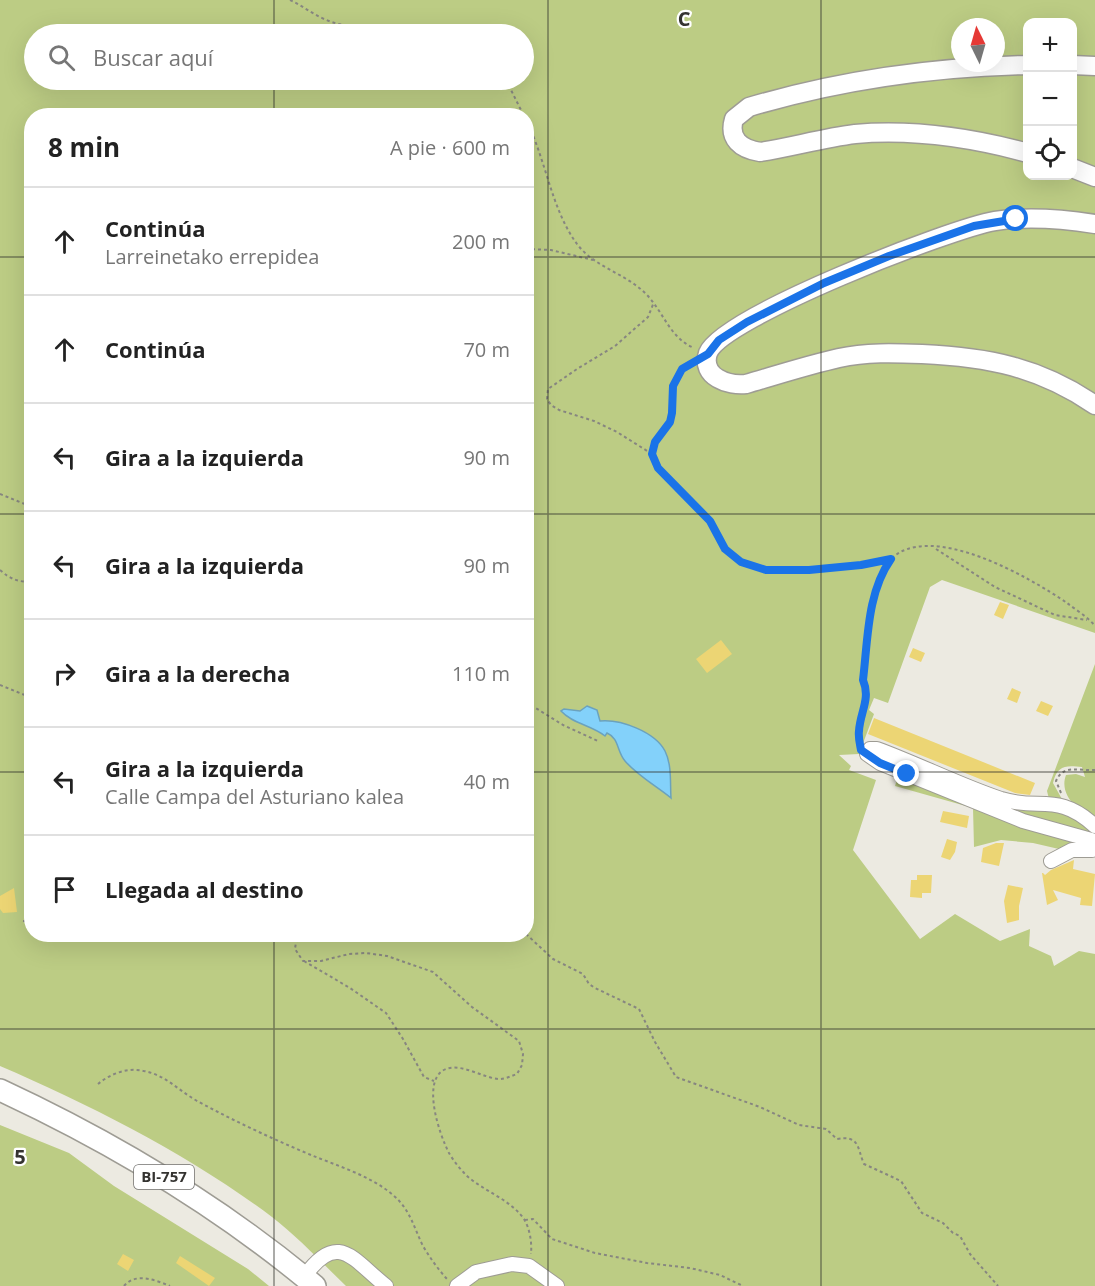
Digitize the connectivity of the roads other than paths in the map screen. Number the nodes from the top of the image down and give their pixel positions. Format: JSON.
{"nodes":[{"id":1,"x":1023,"y":65,"type":"edge"},
{"id":2,"x":1077,"y":65,"type":"edge"},
{"id":3,"x":1095,"y":66,"type":"edge"},
{"id":4,"x":1023,"y":152,"type":"edge"},
{"id":5,"x":1077,"y":170,"type":"edge"},
{"id":6,"x":1095,"y":177,"type":"edge"},
{"id":7,"x":1095,"y":224,"type":"edge"},
{"id":8,"x":1095,"y":405,"type":"edge"},
{"id":9,"x":1095,"y":826,"type":"edge"},
{"id":10,"x":1095,"y":841,"type":"edge"},
{"id":11,"x":1095,"y":849,"type":"edge"},
{"id":12,"x":1051,"y":861,"type":"dead end"},
{"id":13,"x":0,"y":1090,"type":"edge"},
{"id":14,"x":310,"y":1282,"type":"edge"},
{"id":15,"x":386,"y":1286,"type":"edge"},
{"id":16,"x":455,"y":1286,"type":"edge"},
{"id":17,"x":557,"y":1286,"type":"edge"}],
"edges":[{"from":1,"to":4,"type":"street"},
{"from":2,"to":3,"type":"street"},
{"from":5,"to":6,"type":"street"},
{"from":7,"to":8,"type":"street"},
{"from":9,"to":10,"type":"street"},
{"from":11,"to":12,"type":"street"},
{"from":13,"to":14,"type":"main road","number":"BI-757"},
{"from":14,"to":15,"type":"street"},
{"from":16,"to":17,"type":"street"}]}
